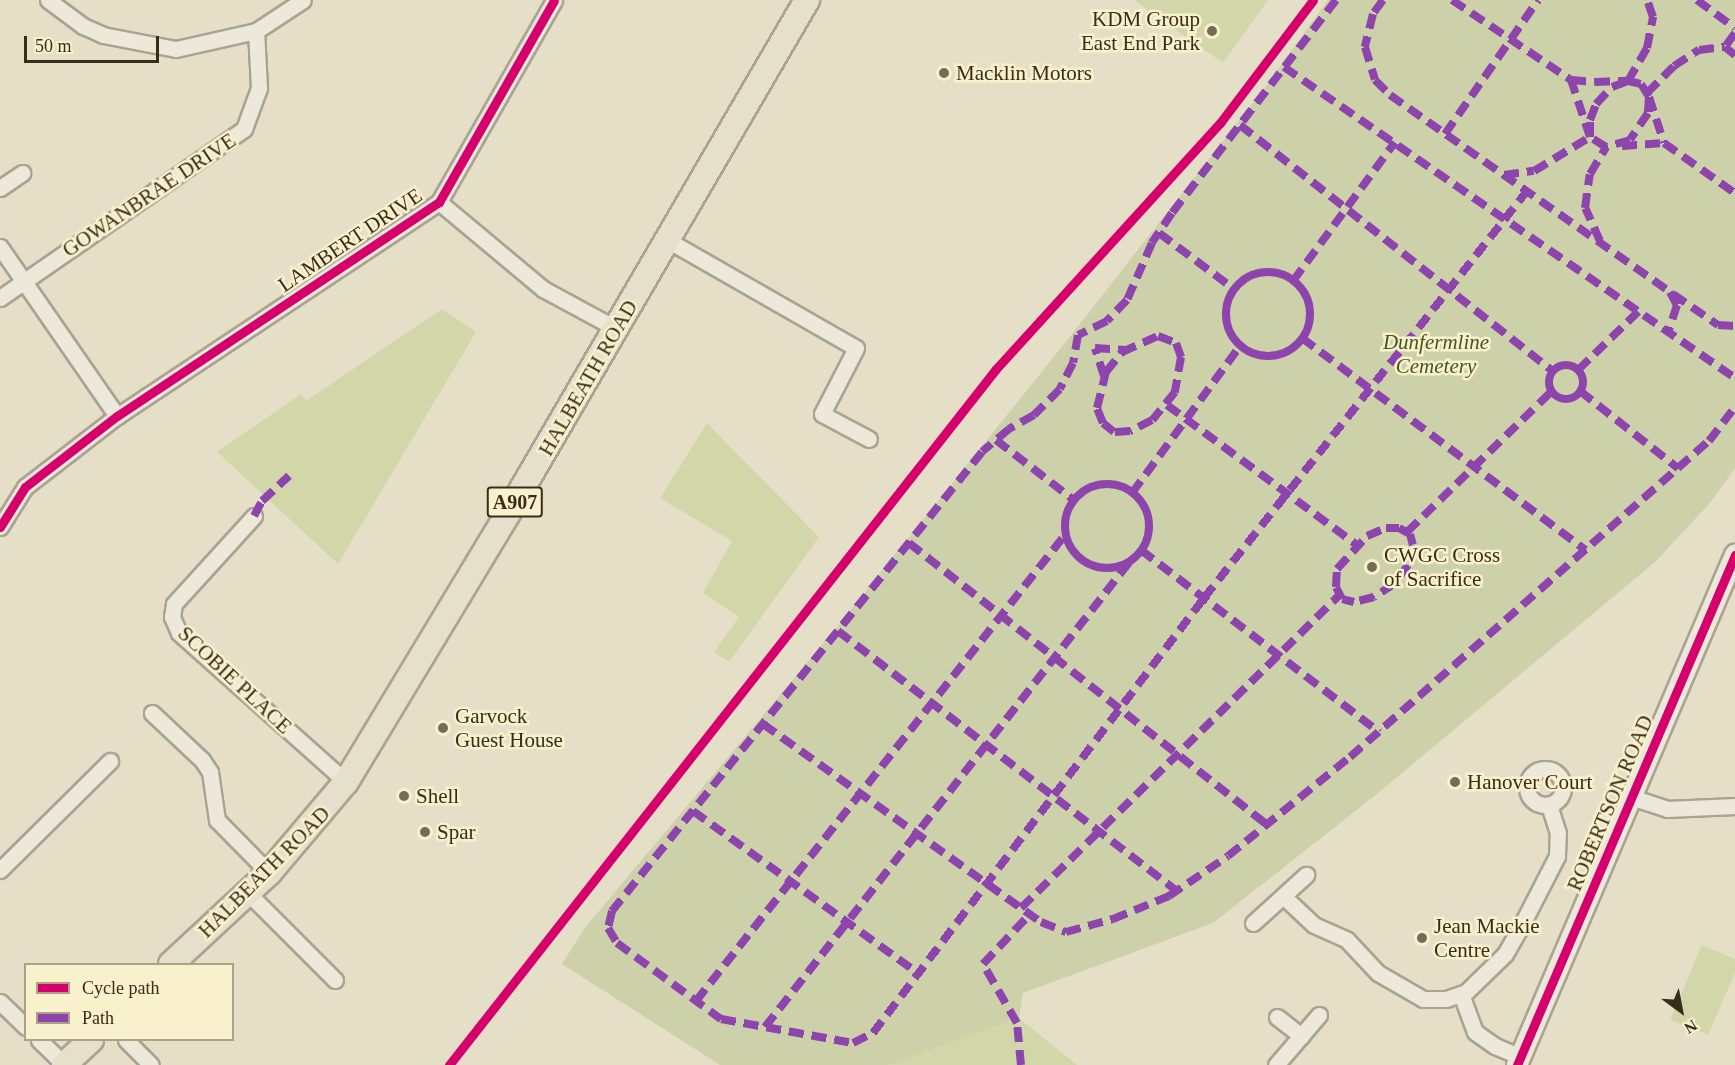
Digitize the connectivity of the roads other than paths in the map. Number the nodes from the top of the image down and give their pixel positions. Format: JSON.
{"nodes":[{"id":1,"x":48,"y":0,"type":"edge"},
{"id":2,"x":303,"y":0,"type":"edge"},
{"id":3,"x":554,"y":0,"type":"edge"},
{"id":4,"x":807,"y":0,"type":"edge"},
{"id":5,"x":256,"y":31,"type":"junction"},
{"id":6,"x":22,"y":173,"type":"dead end"},
{"id":7,"x":0,"y":188,"type":"edge"},
{"id":8,"x":439,"y":202,"type":"junction"},
{"id":9,"x":669,"y":242,"type":"junction"},
{"id":10,"x":0,"y":247,"type":"edge"},
{"id":11,"x":23,"y":281,"type":"junction"},
{"id":12,"x":0,"y":298,"type":"edge"},
{"id":13,"x":617,"y":329,"type":"junction"},
{"id":14,"x":117,"y":416,"type":"junction"},
{"id":15,"x":869,"y":439,"type":"dead end"},
{"id":16,"x":254,"y":516,"type":"dead end"},
{"id":17,"x":0,"y":527,"type":"edge"},
{"id":18,"x":1735,"y":555,"type":"edge"},
{"id":19,"x":152,"y":713,"type":"dead end"},
{"id":20,"x":110,"y":761,"type":"dead end"},
{"id":21,"x":346,"y":782,"type":"junction"},
{"id":22,"x":1634,"y":798,"type":"junction"},
{"id":23,"x":1549,"y":805,"type":"dead end"},
{"id":24,"x":1735,"y":806,"type":"edge"},
{"id":25,"x":0,"y":870,"type":"edge"},
{"id":26,"x":269,"y":873,"type":"junction"},
{"id":27,"x":1306,"y":875,"type":"dead end"},
{"id":28,"x":248,"y":893,"type":"junction"},
{"id":29,"x":1283,"y":896,"type":"junction"},
{"id":30,"x":1253,"y":923,"type":"dead end"},
{"id":31,"x":172,"y":963,"type":"edge"},
{"id":32,"x":335,"y":980,"type":"dead end"},
{"id":33,"x":1461,"y":994,"type":"junction"},
{"id":34,"x":0,"y":1002,"type":"edge"},
{"id":35,"x":1319,"y":1014,"type":"dead end"},
{"id":36,"x":1277,"y":1017,"type":"dead end"},
{"id":37,"x":24,"y":1025,"type":"edge"},
{"id":38,"x":1301,"y":1036,"type":"junction"},
{"id":39,"x":40,"y":1041,"type":"edge"},
{"id":40,"x":90,"y":1041,"type":"edge"},
{"id":41,"x":127,"y":1041,"type":"edge"},
{"id":42,"x":1519,"y":1061,"type":"edge"},
{"id":43,"x":64,"y":1065,"type":"edge"},
{"id":44,"x":151,"y":1065,"type":"edge"},
{"id":45,"x":1276,"y":1065,"type":"edge"}],
"edges":[{"from":1,"to":5,"type":"street"},
{"from":2,"to":5,"type":"street"},
{"from":3,"to":8,"type":"street","name":"LAMBERT DRIVE"},
{"from":4,"to":9,"type":"main road","name":"HALBEATH ROAD","number":"A907"},
{"from":5,"to":11,"type":"street","name":"GOWANBRAE DRIVE"},
{"from":6,"to":7,"type":"street"},
{"from":8,"to":13,"type":"street","name":"LAMBERT DRIVE"},
{"from":8,"to":14,"type":"street","name":"LAMBERT DRIVE"},
{"from":9,"to":13,"type":"main road","name":"HALBEATH ROAD","number":"A907"},
{"from":9,"to":15,"type":"street"},
{"from":10,"to":11,"type":"street"},
{"from":11,"to":12,"type":"street","name":"GOWANBRAE DRIVE"},
{"from":11,"to":14,"type":"street"},
{"from":13,"to":21,"type":"main road","name":"HALBEATH ROAD","number":"A907"},
{"from":14,"to":17,"type":"street","name":"LAMBERT DRIVE"},
{"from":16,"to":21,"type":"street","name":"SCOBIE PLACE"},
{"from":18,"to":22,"type":"street","name":"ROBERTSON ROAD"},
{"from":19,"to":26,"type":"street"},
{"from":20,"to":25,"type":"street"},
{"from":21,"to":26,"type":"main road","name":"HALBEATH ROAD","number":"A907"},
{"from":22,"to":24,"type":"street"},
{"from":22,"to":42,"type":"street","name":"ROBERTSON ROAD"},
{"from":23,"to":33,"type":"street"},
{"from":26,"to":28,"type":"main road","name":"HALBEATH ROAD","number":"A907"},
{"from":27,"to":29,"type":"street"},
{"from":28,"to":31,"type":"main road","name":"HALBEATH ROAD","number":"A907"},
{"from":28,"to":32,"type":"street"},
{"from":29,"to":30,"type":"street"},
{"from":29,"to":33,"type":"street"},
{"from":33,"to":42,"type":"street"},
{"from":34,"to":37,"type":"street"},
{"from":35,"to":38,"type":"street"},
{"from":36,"to":38,"type":"street"},
{"from":38,"to":45,"type":"street"},
{"from":39,"to":43,"type":"street"},
{"from":40,"to":43,"type":"main road"},
{"from":41,"to":44,"type":"street"}]}
